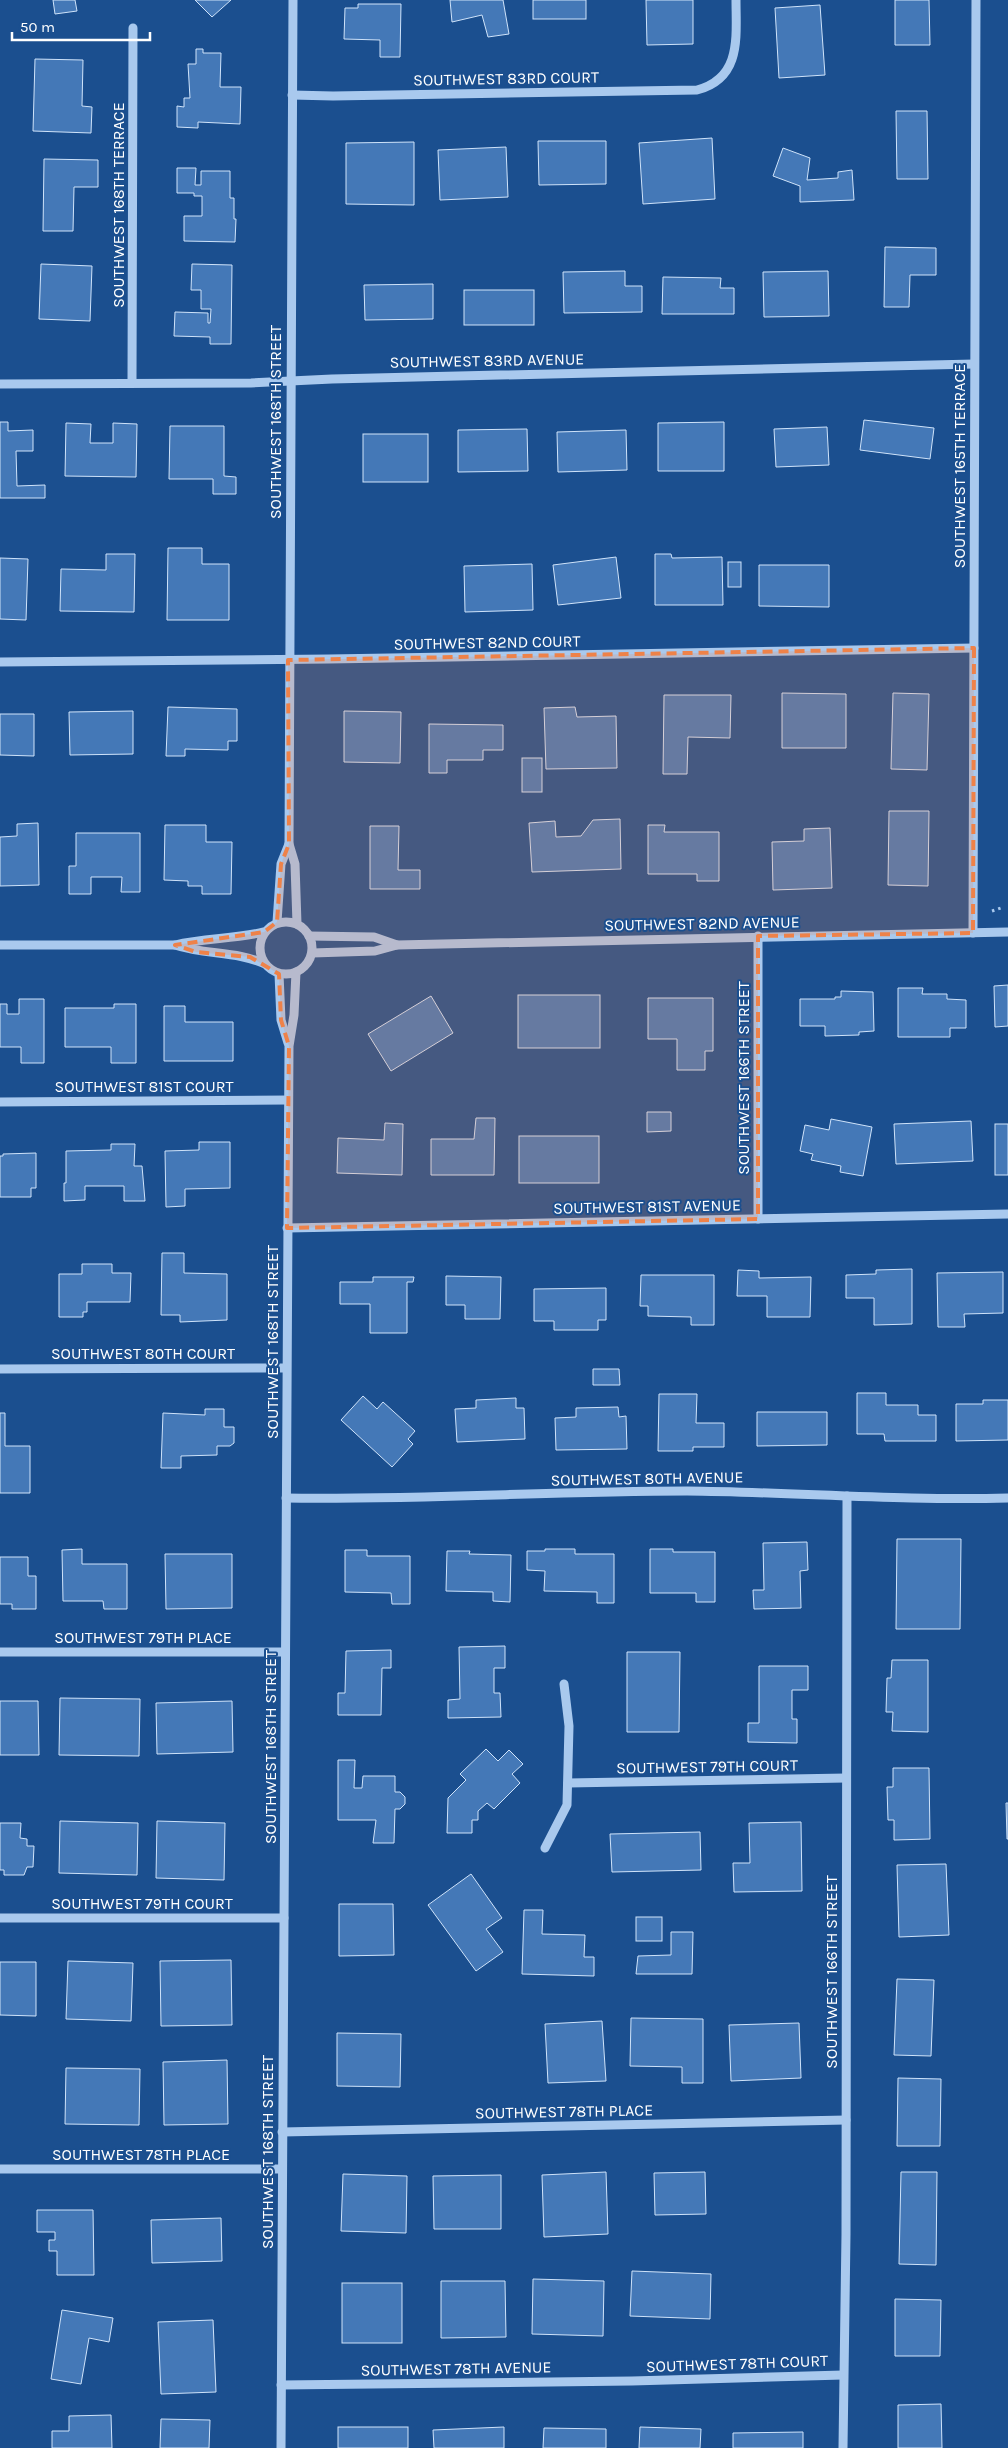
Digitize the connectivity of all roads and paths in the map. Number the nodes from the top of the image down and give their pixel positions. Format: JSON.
{"nodes":[{"id":1,"x":292,"y":0,"type":"edge"},
{"id":2,"x":736,"y":0,"type":"edge"},
{"id":3,"x":976,"y":0,"type":"edge"},
{"id":4,"x":133,"y":28,"type":"dead end"},
{"id":5,"x":292,"y":95,"type":"junction"},
{"id":6,"x":974,"y":364,"type":"junction"},
{"id":7,"x":290,"y":381,"type":"junction"},
{"id":8,"x":132,"y":383,"type":"junction"},
{"id":9,"x":0,"y":384,"type":"edge"},
{"id":10,"x":974,"y":648,"type":"junction"},
{"id":11,"x":288,"y":660,"type":"junction"},
{"id":12,"x":0,"y":662,"type":"edge"},
{"id":13,"x":289,"y":844,"type":"junction"},
{"id":14,"x":1004,"y":906,"type":"dead end"},
{"id":15,"x":992,"y":911,"type":"dead end"},
{"id":16,"x":277,"y":922,"type":"junction"},
{"id":17,"x":297,"y":924,"type":"junction"},
{"id":18,"x":264,"y":932,"type":"junction"},
{"id":19,"x":1008,"y":932,"type":"edge"},
{"id":20,"x":973,"y":933,"type":"junction"},
{"id":21,"x":310,"y":936,"type":"junction"},
{"id":22,"x":758,"y":936,"type":"junction"},
{"id":23,"x":397,"y":944,"type":"junction"},
{"id":24,"x":0,"y":945,"type":"edge"},
{"id":25,"x":175,"y":945,"type":"junction"},
{"id":26,"x":312,"y":953,"type":"junction"},
{"id":27,"x":265,"y":964,"type":"junction"},
{"id":28,"x":296,"y":972,"type":"junction"},
{"id":29,"x":280,"y":974,"type":"junction"},
{"id":30,"x":288,"y":1046,"type":"junction"},
{"id":31,"x":288,"y":1100,"type":"junction"},
{"id":32,"x":0,"y":1102,"type":"edge"},
{"id":33,"x":1008,"y":1214,"type":"edge"},
{"id":34,"x":758,"y":1219,"type":"junction"},
{"id":35,"x":287,"y":1228,"type":"junction"},
{"id":36,"x":286,"y":1368,"type":"junction"},
{"id":37,"x":0,"y":1369,"type":"edge"},
{"id":38,"x":847,"y":1496,"type":"junction"},
{"id":39,"x":286,"y":1498,"type":"junction"},
{"id":40,"x":1008,"y":1498,"type":"edge"},
{"id":41,"x":0,"y":1652,"type":"edge"},
{"id":42,"x":285,"y":1652,"type":"junction"},
{"id":43,"x":564,"y":1684,"type":"dead end"},
{"id":44,"x":846,"y":1778,"type":"junction"},
{"id":45,"x":568,"y":1783,"type":"junction"},
{"id":46,"x":545,"y":1848,"type":"dead end"},
{"id":47,"x":0,"y":1918,"type":"edge"},
{"id":48,"x":284,"y":1918,"type":"junction"},
{"id":49,"x":846,"y":2120,"type":"junction"},
{"id":50,"x":282,"y":2132,"type":"junction"},
{"id":51,"x":0,"y":2169,"type":"edge"},
{"id":52,"x":282,"y":2169,"type":"junction"},
{"id":53,"x":843,"y":2375,"type":"junction"},
{"id":54,"x":632,"y":2381,"type":"joint"},
{"id":55,"x":281,"y":2385,"type":"junction"},
{"id":56,"x":281,"y":2448,"type":"edge"},
{"id":57,"x":843,"y":2448,"type":"edge"}],
"edges":[{"from":1,"to":5,"type":"street","name":"SOUTHWEST 168TH STREET"},
{"from":2,"to":5,"type":"street","name":"SOUTHWEST 83RD COURT"},
{"from":3,"to":6,"type":"street","name":"SOUTHWEST 165TH TERRACE"},
{"from":4,"to":8,"type":"street","name":"SOUTHWEST 168TH TERRACE"},
{"from":5,"to":7,"type":"street","name":"SOUTHWEST 168TH STREET"},
{"from":6,"to":7,"type":"street","name":"SOUTHWEST 83RD AVENUE"},
{"from":6,"to":10,"type":"street","name":"SOUTHWEST 165TH TERRACE"},
{"from":7,"to":8,"type":"street","name":"SOUTHWEST 83RD AVENUE"},
{"from":7,"to":11,"type":"street","name":"SOUTHWEST 168TH STREET"},
{"from":8,"to":9,"type":"street","name":"SOUTHWEST 83RD AVENUE"},
{"from":10,"to":11,"type":"street","name":"SOUTHWEST 82ND COURT"},
{"from":10,"to":20,"type":"street","name":"SOUTHWEST 165TH TERRACE"},
{"from":11,"to":12,"type":"street","name":"SOUTHWEST 82ND COURT"},
{"from":11,"to":13,"type":"street","name":"SOUTHWEST 168TH STREET"},
{"from":13,"to":16,"type":"street","name":"SOUTHWEST 168TH STREET"},
{"from":13,"to":17,"type":"street","name":"SOUTHWEST 168TH STREET"},
{"from":14,"to":15,"type":"path"},
{"from":16,"to":17,"type":"street"},
{"from":16,"to":18,"type":"street"},
{"from":17,"to":21,"type":"street"},
{"from":18,"to":25,"type":"street"},
{"from":18,"to":27,"type":"street"},
{"from":19,"to":20,"type":"street","name":"SOUTHWEST 82ND AVENUE"},
{"from":20,"to":22,"type":"street","name":"SOUTHWEST 82ND AVENUE"},
{"from":21,"to":23,"type":"street","name":"SOUTHWEST 82ND AVENUE"},
{"from":21,"to":26,"type":"street"},
{"from":22,"to":23,"type":"street","name":"SOUTHWEST 82ND AVENUE"},
{"from":22,"to":34,"type":"street","name":"SOUTHWEST 166TH STREET"},
{"from":23,"to":26,"type":"street","name":"SOUTHWEST 82ND AVENUE"},
{"from":24,"to":25,"type":"street"},
{"from":25,"to":27,"type":"street"},
{"from":26,"to":28,"type":"street"},
{"from":27,"to":29,"type":"street"},
{"from":28,"to":29,"type":"street"},
{"from":28,"to":30,"type":"street","name":"SOUTHWEST 168TH STREET"},
{"from":29,"to":30,"type":"street","name":"SOUTHWEST 168TH STREET"},
{"from":30,"to":31,"type":"street","name":"SOUTHWEST 168TH STREET"},
{"from":31,"to":32,"type":"street","name":"SOUTHWEST 81ST COURT"},
{"from":31,"to":35,"type":"street","name":"SOUTHWEST 168TH STREET"},
{"from":33,"to":34,"type":"street","name":"SOUTHWEST 81ST AVENUE"},
{"from":34,"to":35,"type":"street","name":"SOUTHWEST 81ST AVENUE"},
{"from":35,"to":36,"type":"street","name":"SOUTHWEST 168TH STREET"},
{"from":36,"to":37,"type":"street","name":"SOUTHWEST 80TH COURT"},
{"from":36,"to":39,"type":"street","name":"SOUTHWEST 168TH STREET"},
{"from":38,"to":39,"type":"street","name":"SOUTHWEST 80TH AVENUE"},
{"from":38,"to":40,"type":"street","name":"SOUTHWEST 80TH AVENUE"},
{"from":38,"to":44,"type":"street","name":"SOUTHWEST 166TH STREET"},
{"from":39,"to":42,"type":"street","name":"SOUTHWEST 168TH STREET"},
{"from":41,"to":42,"type":"street","name":"SOUTHWEST 79TH PLACE"},
{"from":42,"to":48,"type":"street","name":"SOUTHWEST 168TH STREET"},
{"from":43,"to":45,"type":"street"},
{"from":44,"to":45,"type":"street","name":"SOUTHWEST 79TH COURT"},
{"from":44,"to":49,"type":"street","name":"SOUTHWEST 166TH STREET"},
{"from":45,"to":46,"type":"street"},
{"from":47,"to":48,"type":"street","name":"SOUTHWEST 79TH COURT"},
{"from":48,"to":50,"type":"street","name":"SOUTHWEST 168TH STREET"},
{"from":49,"to":50,"type":"street","name":"SOUTHWEST 78TH PLACE"},
{"from":49,"to":53,"type":"street","name":"SOUTHWEST 166TH STREET"},
{"from":50,"to":52,"type":"street","name":"SOUTHWEST 168TH STREET"},
{"from":51,"to":52,"type":"street","name":"SOUTHWEST 78TH PLACE"},
{"from":52,"to":55,"type":"street","name":"SOUTHWEST 168TH STREET"},
{"from":53,"to":54,"type":"street","name":"SOUTHWEST 78TH COURT"},
{"from":53,"to":57,"type":"street","name":"SOUTHWEST 166TH STREET"},
{"from":54,"to":55,"type":"street","name":"SOUTHWEST 78TH AVENUE"},
{"from":55,"to":56,"type":"street","name":"SOUTHWEST 168TH STREET"}]}
